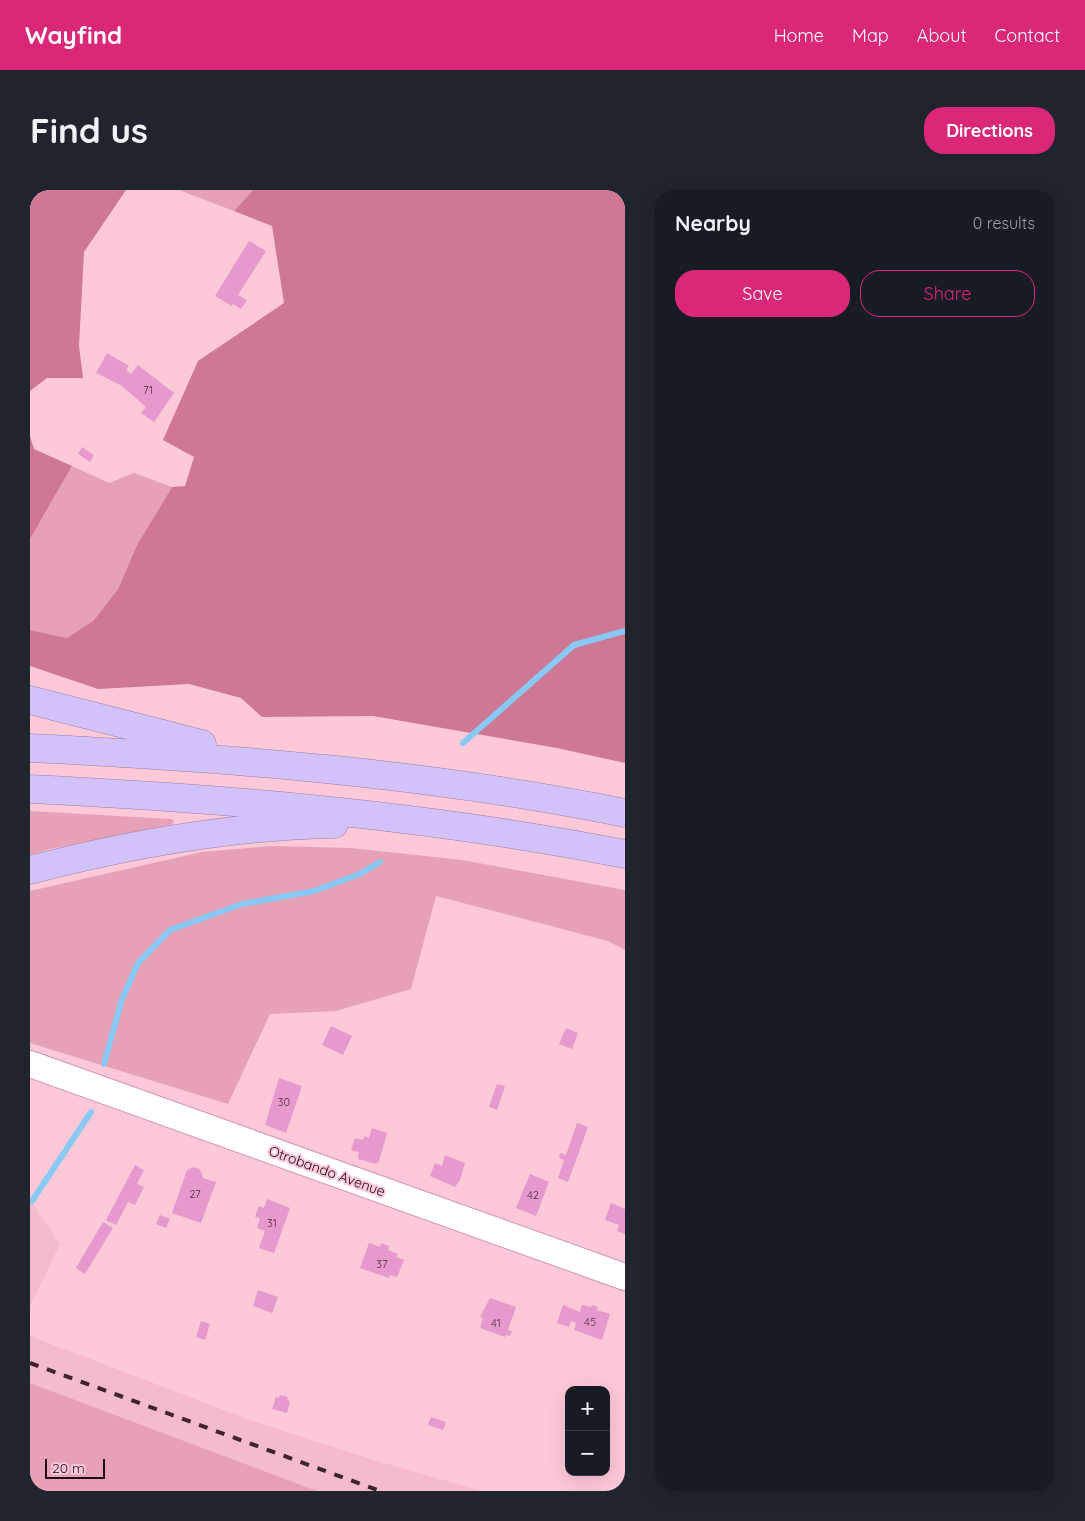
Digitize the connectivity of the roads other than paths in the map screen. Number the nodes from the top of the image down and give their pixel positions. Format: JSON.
{"nodes":[{"id":1,"x":30,"y":700,"type":"edge"},
{"id":2,"x":30,"y":748,"type":"edge"},
{"id":3,"x":274,"y":762,"type":"junction"},
{"id":4,"x":30,"y":789,"type":"edge"},
{"id":5,"x":625,"y":812,"type":"edge"},
{"id":6,"x":457,"y":825,"type":"junction"},
{"id":7,"x":625,"y":854,"type":"edge"},
{"id":8,"x":30,"y":870,"type":"edge"},
{"id":9,"x":30,"y":1064,"type":"edge"},
{"id":10,"x":625,"y":1277,"type":"edge"}],
"edges":[{"from":1,"to":3,"type":"highway"},
{"from":2,"to":3,"type":"highway"},
{"from":3,"to":5,"type":"highway"},
{"from":4,"to":6,"type":"highway"},
{"from":6,"to":7,"type":"highway"},
{"from":6,"to":8,"type":"highway"},
{"from":9,"to":10,"type":"street","name":"Otrobando Avenue"}]}
